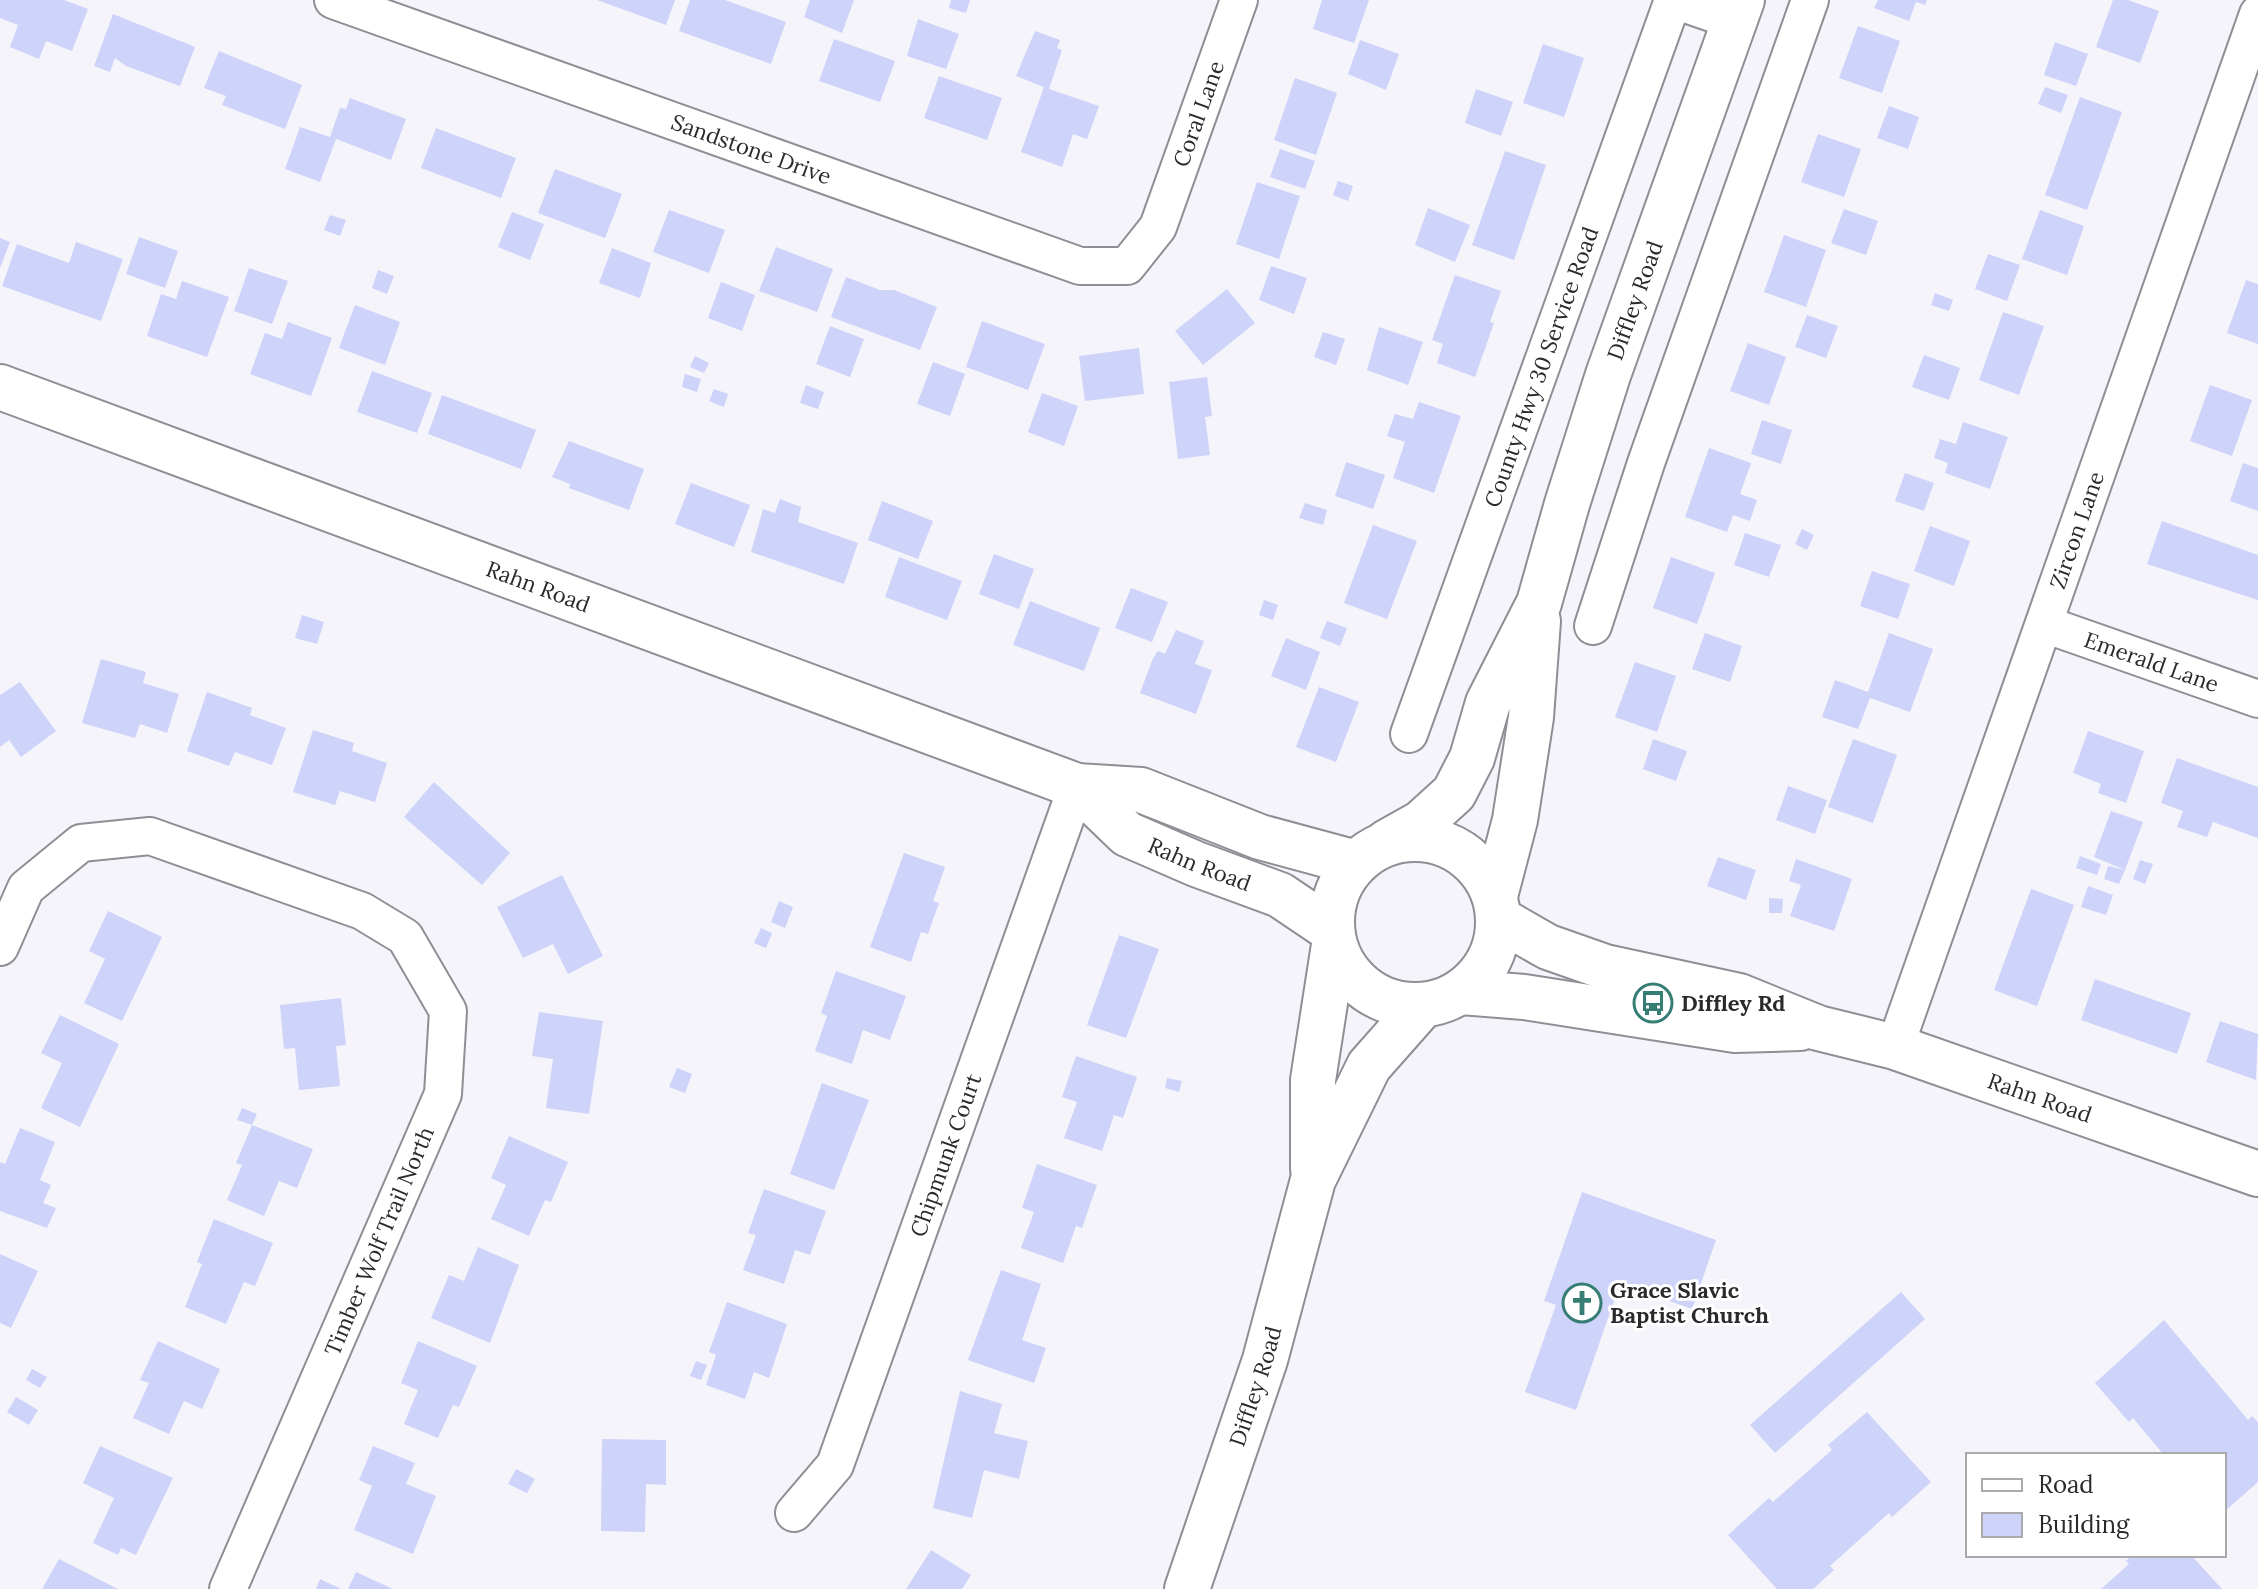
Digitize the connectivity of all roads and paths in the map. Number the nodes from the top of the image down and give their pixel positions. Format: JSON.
{"nodes":[{"id":1,"x":333,"y":0,"type":"edge"},
{"id":2,"x":1239,"y":0,"type":"edge"},
{"id":3,"x":1674,"y":0,"type":"edge"},
{"id":4,"x":1810,"y":0,"type":"edge"},
{"id":5,"x":1738,"y":10,"type":"edge"},
{"id":6,"x":2258,"y":14,"type":"edge"},
{"id":7,"x":1158,"y":227,"type":"joint"},
{"id":8,"x":0,"y":387,"type":"edge"},
{"id":9,"x":1539,"y":603,"type":"junction"},
{"id":10,"x":2044,"y":624,"type":"junction"},
{"id":11,"x":1593,"y":626,"type":"dead end"},
{"id":12,"x":2258,"y":699,"type":"edge"},
{"id":13,"x":1409,"y":734,"type":"dead end"},
{"id":14,"x":1077,"y":786,"type":"junction"},
{"id":15,"x":1371,"y":852,"type":"junction"},
{"id":16,"x":1497,"y":907,"type":"junction"},
{"id":17,"x":1333,"y":938,"type":"junction"},
{"id":18,"x":0,"y":947,"type":"edge"},
{"id":19,"x":1442,"y":999,"type":"junction"},
{"id":20,"x":1818,"y":1028,"type":"junction"},
{"id":21,"x":1895,"y":1047,"type":"junction"},
{"id":22,"x":2258,"y":1174,"type":"edge"},
{"id":23,"x":1313,"y":1180,"type":"junction"},
{"id":24,"x":794,"y":1513,"type":"dead end"},
{"id":25,"x":228,"y":1589,"type":"edge"},
{"id":26,"x":1187,"y":1589,"type":"edge"}],
"edges":[{"from":1,"to":7,"type":"street","name":"Sandstone Drive"},
{"from":2,"to":7,"type":"street","name":"Coral Lane"},
{"from":3,"to":5,"type":"street"},
{"from":3,"to":13,"type":"street","name":"County Hwy 30 Service Road"},
{"from":4,"to":11,"type":"street"},
{"from":5,"to":9,"type":"street","name":"Diffley Road"},
{"from":6,"to":10,"type":"street","name":"Zircon Lane"},
{"from":8,"to":14,"type":"street","name":"Rahn Road"},
{"from":9,"to":15,"type":"street","name":"Diffley Road"},
{"from":9,"to":16,"type":"street","name":"Diffley Road"},
{"from":10,"to":12,"type":"street","name":"Emerald Lane"},
{"from":10,"to":21,"type":"street","name":"Zircon Lane"},
{"from":14,"to":15,"type":"street","name":"Rahn Road"},
{"from":14,"to":17,"type":"street","name":"Rahn Road"},
{"from":14,"to":24,"type":"street","name":"Chipmunk Court"},
{"from":15,"to":16,"type":"street"},
{"from":15,"to":17,"type":"street"},
{"from":16,"to":19,"type":"street"},
{"from":16,"to":20,"type":"street","name":"Rahn Road"},
{"from":17,"to":19,"type":"street"},
{"from":17,"to":23,"type":"street","name":"Diffley Road"},
{"from":18,"to":25,"type":"street","name":"Timber Wolf Trail North"},
{"from":19,"to":20,"type":"street","name":"Rahn Road"},
{"from":19,"to":23,"type":"street","name":"Diffley Road"},
{"from":20,"to":21,"type":"street","name":"Rahn Road"},
{"from":21,"to":22,"type":"street","name":"Rahn Road"},
{"from":23,"to":26,"type":"street","name":"Diffley Road"}]}
